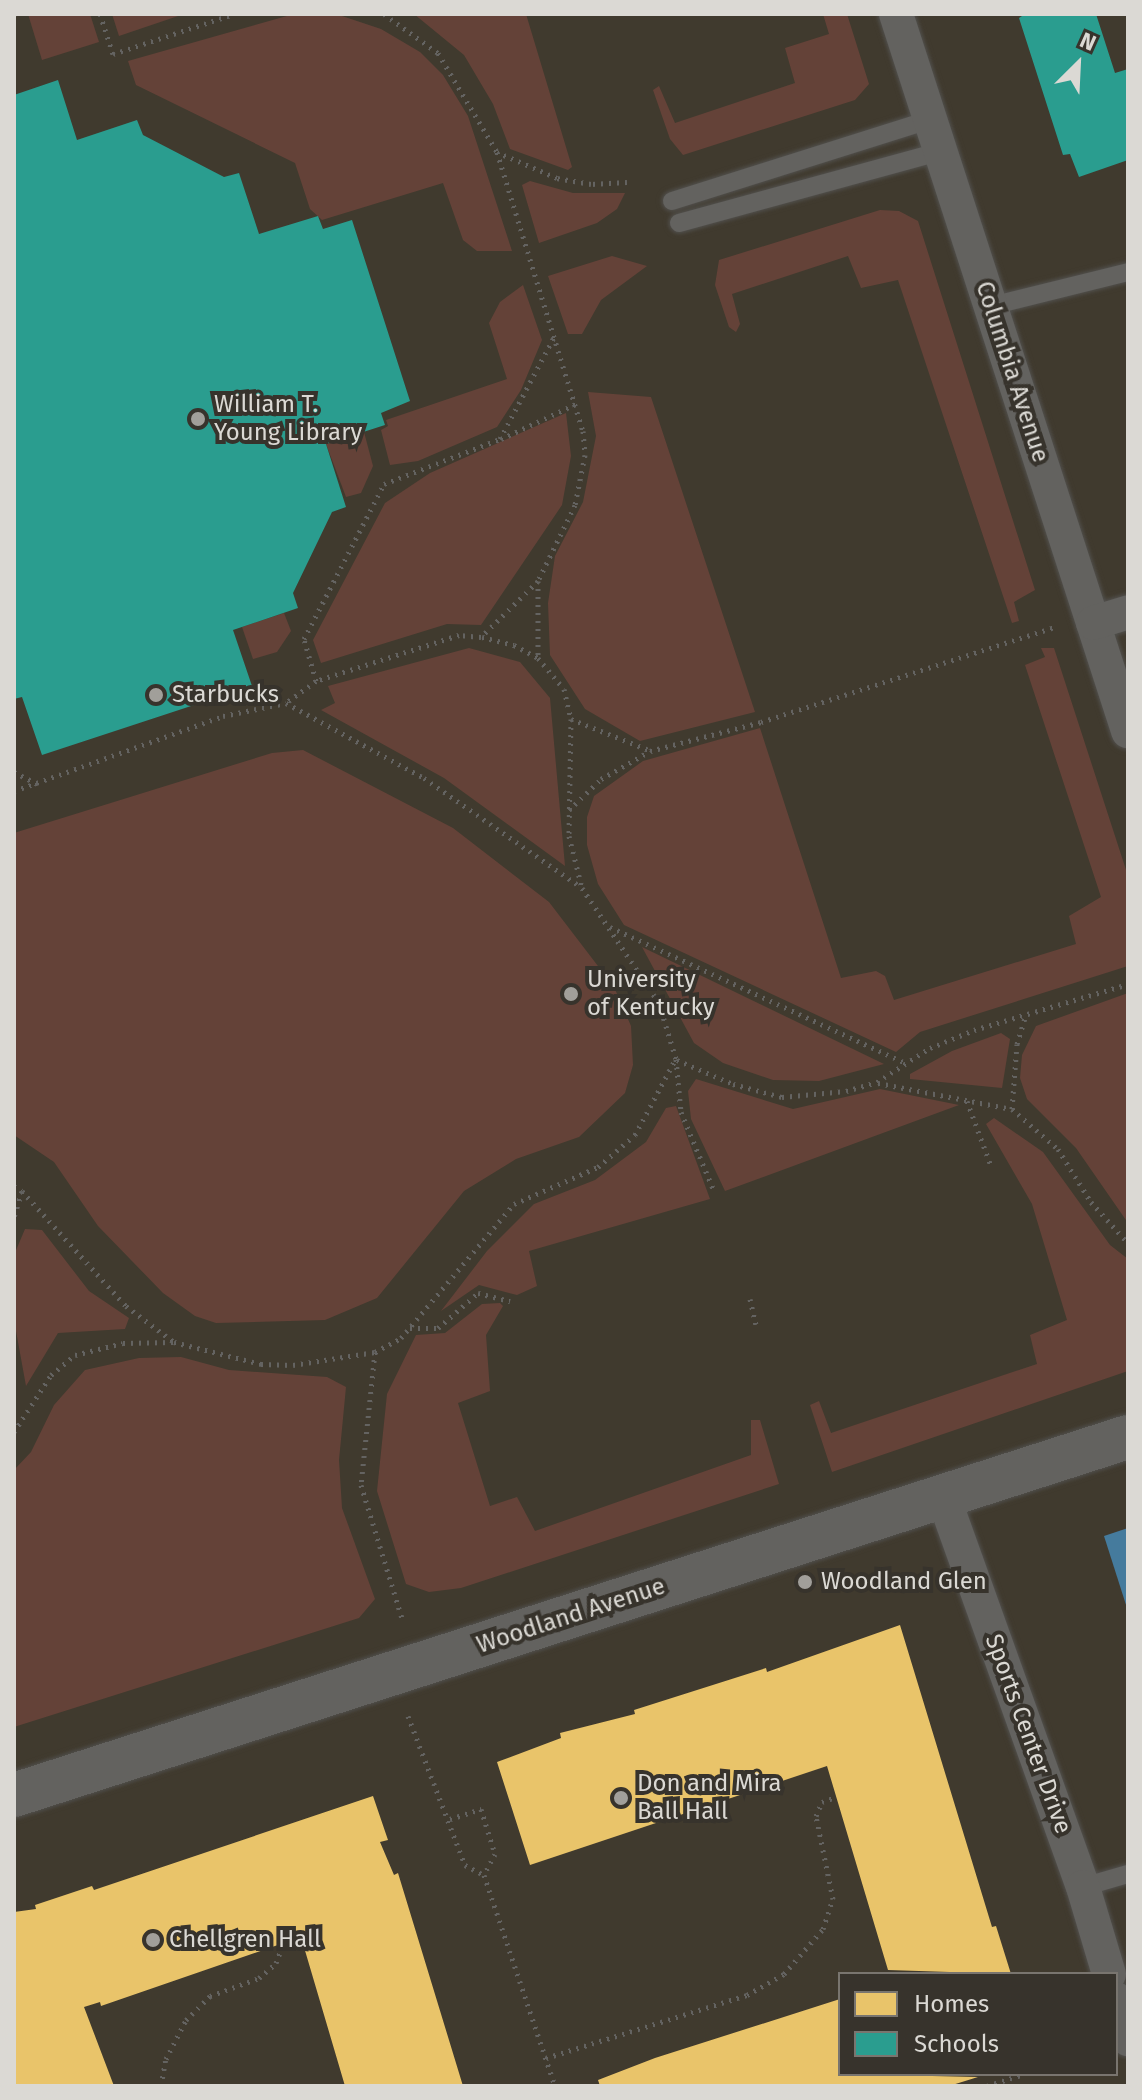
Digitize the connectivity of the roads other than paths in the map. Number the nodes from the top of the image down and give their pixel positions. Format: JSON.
{"nodes":[{"id":1,"x":896,"y":14,"type":"edge"},
{"id":2,"x":934,"y":136,"type":"junction"},
{"id":3,"x":672,"y":201,"type":"dead end"},
{"id":4,"x":679,"y":223,"type":"dead end"},
{"id":5,"x":1128,"y":272,"type":"edge"},
{"id":6,"x":991,"y":306,"type":"junction"},
{"id":7,"x":1128,"y":612,"type":"edge"},
{"id":8,"x":1092,"y":619,"type":"junction"},
{"id":9,"x":1128,"y":731,"type":"edge"},
{"id":10,"x":1128,"y":1437,"type":"edge"},
{"id":11,"x":943,"y":1496,"type":"junction"},
{"id":12,"x":14,"y":1795,"type":"edge"},
{"id":13,"x":1128,"y":1874,"type":"edge"},
{"id":14,"x":1083,"y":1887,"type":"junction"},
{"id":15,"x":1108,"y":1972,"type":"edge"},
{"id":16,"x":1118,"y":2006,"type":"edge"},
{"id":17,"x":1128,"y":2039,"type":"edge"}],
"edges":[{"from":1,"to":2,"type":"street","name":"Columbia Avenue"},
{"from":2,"to":3,"type":"lane"},
{"from":2,"to":4,"type":"lane"},
{"from":2,"to":6,"type":"street","name":"Columbia Avenue"},
{"from":5,"to":6,"type":"lane"},
{"from":6,"to":8,"type":"street","name":"Columbia Avenue"},
{"from":7,"to":8,"type":"street"},
{"from":8,"to":9,"type":"street","name":"Columbia Avenue"},
{"from":10,"to":11,"type":"street","name":"Woodland Avenue"},
{"from":11,"to":12,"type":"street","name":"Woodland Avenue"},
{"from":11,"to":14,"type":"street","name":"Sports Center Drive"},
{"from":13,"to":14,"type":"lane"},
{"from":14,"to":15,"type":"street","name":"Sports Center Drive"},
{"from":16,"to":17,"type":"street"}]}
